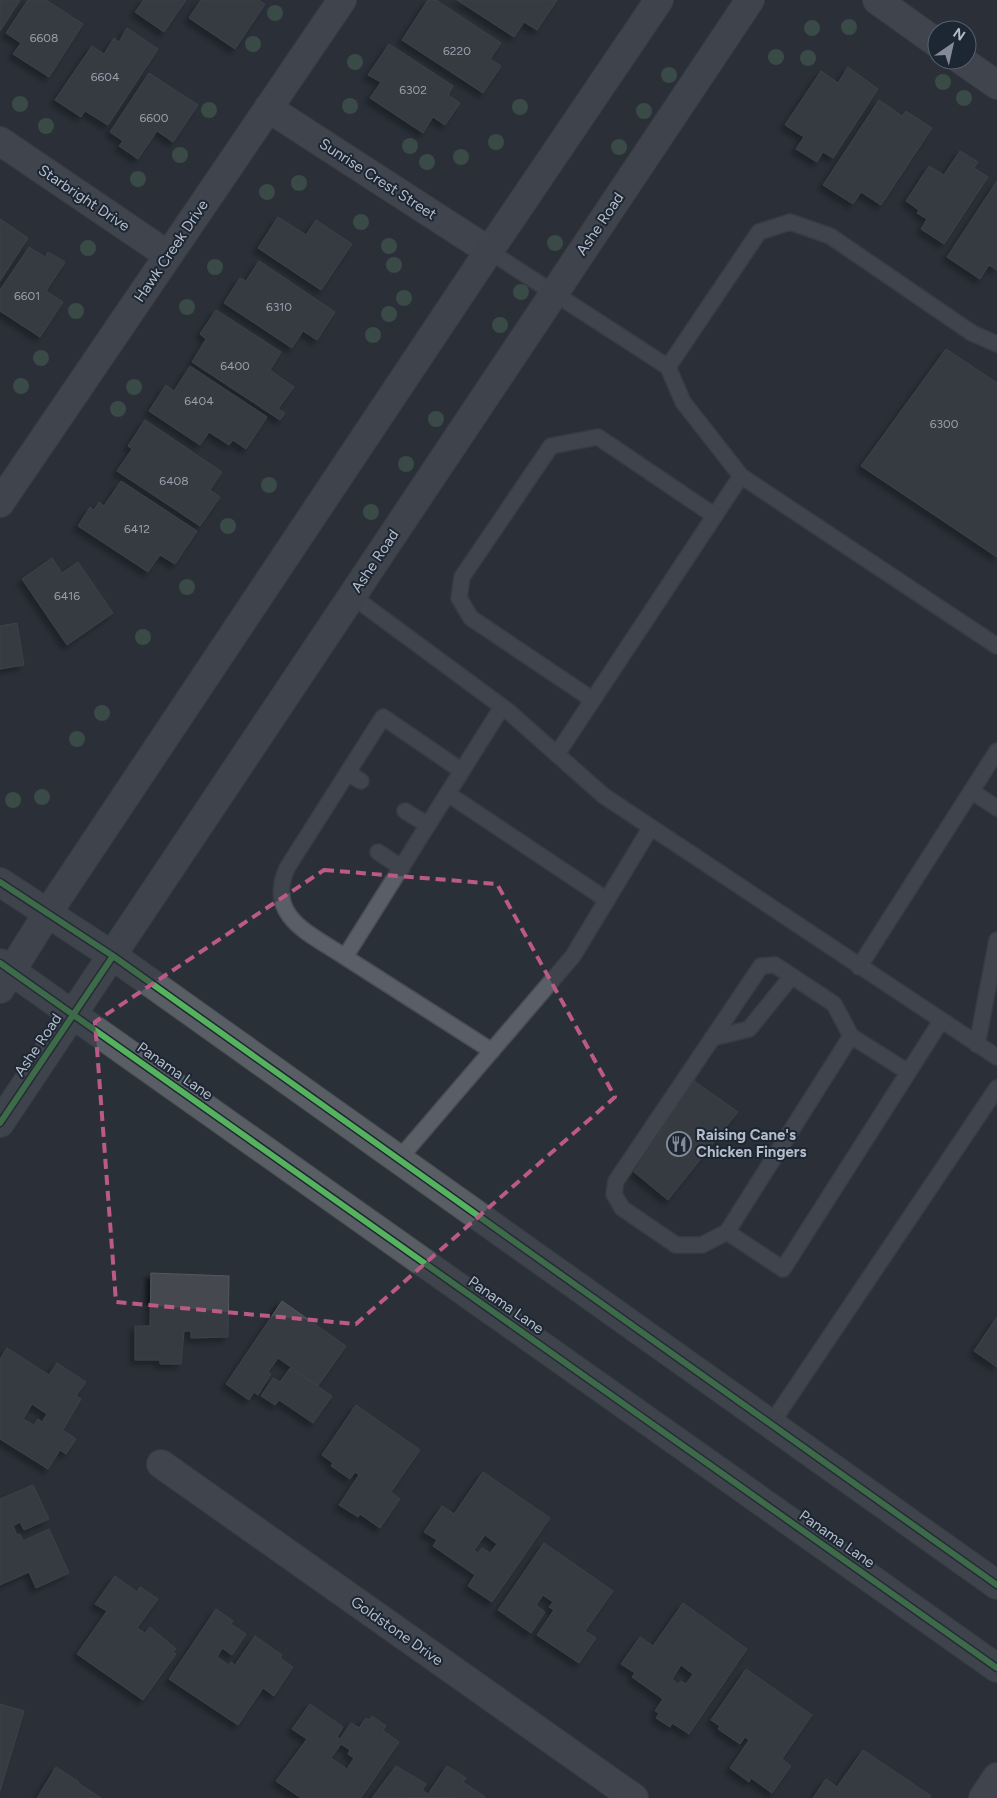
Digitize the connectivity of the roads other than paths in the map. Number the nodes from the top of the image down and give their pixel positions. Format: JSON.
{"nodes":[{"id":1,"x":342,"y":0,"type":"edge"},
{"id":2,"x":659,"y":0,"type":"edge"},
{"id":3,"x":750,"y":0,"type":"edge"},
{"id":4,"x":876,"y":0,"type":"edge"},
{"id":5,"x":927,"y":36,"type":"edge"},
{"id":6,"x":975,"y":70,"type":"edge"},
{"id":7,"x":997,"y":85,"type":"edge"},
{"id":8,"x":268,"y":108,"type":"junction"},
{"id":9,"x":0,"y":141,"type":"edge"},
{"id":10,"x":488,"y":250,"type":"junction"},
{"id":11,"x":168,"y":255,"type":"junction"},
{"id":12,"x":553,"y":294,"type":"junction"},
{"id":13,"x":997,"y":344,"type":"edge"},
{"id":14,"x":668,"y":368,"type":"junction"},
{"id":15,"x":741,"y":476,"type":"junction"},
{"id":16,"x":0,"y":503,"type":"edge"},
{"id":17,"x":715,"y":516,"type":"junction"},
{"id":18,"x":352,"y":596,"type":"junction"},
{"id":19,"x":997,"y":646,"type":"edge"},
{"id":20,"x":593,"y":700,"type":"junction"},
{"id":21,"x":502,"y":707,"type":"junction"},
{"id":22,"x":997,"y":751,"type":"edge"},
{"id":23,"x":557,"y":754,"type":"junction"},
{"id":24,"x":462,"y":771,"type":"junction"},
{"id":25,"x":348,"y":773,"type":"junction"},
{"id":26,"x":361,"y":781,"type":"dead end"},
{"id":27,"x":971,"y":791,"type":"junction"},
{"id":28,"x":448,"y":794,"type":"junction"},
{"id":29,"x":997,"y":808,"type":"edge"},
{"id":30,"x":405,"y":811,"type":"dead end"},
{"id":31,"x":428,"y":825,"type":"junction"},
{"id":32,"x":651,"y":827,"type":"junction"},
{"id":33,"x":378,"y":852,"type":"dead end"},
{"id":34,"x":402,"y":868,"type":"junction"},
{"id":35,"x":0,"y":882,"type":"edge"},
{"id":36,"x":607,"y":900,"type":"junction"},
{"id":37,"x":47,"y":914,"type":"junction"},
{"id":38,"x":997,"y":940,"type":"edge"},
{"id":39,"x":113,"y":956,"type":"junction"},
{"id":40,"x":345,"y":957,"type":"junction"},
{"id":41,"x":859,"y":967,"type":"junction"},
{"id":42,"x":4,"y":974,"type":"edge"},
{"id":43,"x":792,"y":976,"type":"junction"},
{"id":44,"x":74,"y":1014,"type":"junction"},
{"id":45,"x":941,"y":1021,"type":"junction"},
{"id":46,"x":851,"y":1036,"type":"junction"},
{"id":47,"x":712,"y":1038,"type":"junction"},
{"id":48,"x":977,"y":1044,"type":"junction"},
{"id":49,"x":492,"y":1051,"type":"junction"},
{"id":50,"x":997,"y":1057,"type":"edge"},
{"id":51,"x":908,"y":1072,"type":"junction"},
{"id":52,"x":997,"y":1088,"type":"edge"},
{"id":53,"x":0,"y":1123,"type":"edge"},
{"id":54,"x":399,"y":1159,"type":"junction"},
{"id":55,"x":727,"y":1232,"type":"junction"},
{"id":56,"x":771,"y":1424,"type":"junction"},
{"id":57,"x":161,"y":1464,"type":"dead end"},
{"id":58,"x":997,"y":1585,"type":"edge"},
{"id":59,"x":997,"y":1668,"type":"edge"},
{"id":60,"x":997,"y":1777,"type":"edge"},
{"id":61,"x":634,"y":1798,"type":"edge"},
{"id":62,"x":983,"y":1798,"type":"edge"}],
"edges":[{"from":1,"to":8,"type":"street","name":"Hawk Creek Drive"},
{"from":2,"to":10,"type":"main road"},
{"from":3,"to":12,"type":"main road","name":"Ashe Road"},
{"from":4,"to":5,"type":"street"},
{"from":6,"to":7,"type":"street"},
{"from":8,"to":10,"type":"street","name":"Sunrise Crest Street"},
{"from":8,"to":11,"type":"street","name":"Hawk Creek Drive"},
{"from":9,"to":11,"type":"street","name":"Starbright Drive"},
{"from":10,"to":12,"type":"lane"},
{"from":10,"to":37,"type":"main road"},
{"from":11,"to":16,"type":"street","name":"Hawk Creek Drive"},
{"from":12,"to":14,"type":"lane"},
{"from":12,"to":18,"type":"main road","name":"Ashe Road"},
{"from":13,"to":14,"type":"lane"},
{"from":14,"to":15,"type":"lane"},
{"from":15,"to":17,"type":"lane"},
{"from":15,"to":19,"type":"lane"},
{"from":17,"to":20,"type":"lane"},
{"from":17,"to":20,"type":"lane"},
{"from":18,"to":21,"type":"lane"},
{"from":18,"to":39,"type":"main road","name":"Ashe Road"},
{"from":20,"to":23,"type":"lane"},
{"from":21,"to":23,"type":"lane"},
{"from":21,"to":24,"type":"lane"},
{"from":22,"to":27,"type":"lane"},
{"from":23,"to":32,"type":"lane"},
{"from":24,"to":25,"type":"lane"},
{"from":24,"to":28,"type":"lane"},
{"from":25,"to":26,"type":"lane"},
{"from":25,"to":40,"type":"lane"},
{"from":27,"to":29,"type":"lane"},
{"from":27,"to":41,"type":"lane"},
{"from":28,"to":31,"type":"lane"},
{"from":28,"to":36,"type":"lane"},
{"from":30,"to":31,"type":"lane"},
{"from":31,"to":34,"type":"lane"},
{"from":32,"to":36,"type":"lane"},
{"from":32,"to":41,"type":"lane"},
{"from":33,"to":34,"type":"lane"},
{"from":34,"to":40,"type":"lane"},
{"from":35,"to":37,"type":"main road"},
{"from":36,"to":49,"type":"lane"},
{"from":37,"to":39,"type":"main road"},
{"from":37,"to":42,"type":"main road"},
{"from":38,"to":48,"type":"lane"},
{"from":39,"to":44,"type":"main road","name":"Ashe Road"},
{"from":39,"to":54,"type":"main road"},
{"from":40,"to":49,"type":"lane"},
{"from":41,"to":45,"type":"lane"},
{"from":42,"to":44,"type":"main road","name":"Panama Lane"},
{"from":43,"to":46,"type":"lane"},
{"from":43,"to":47,"type":"lane"},
{"from":43,"to":47,"type":"lane"},
{"from":44,"to":53,"type":"main road","name":"Ashe Road"},
{"from":44,"to":59,"type":"main road","name":"Panama Lane"},
{"from":45,"to":48,"type":"lane"},
{"from":45,"to":51,"type":"lane"},
{"from":46,"to":51,"type":"lane"},
{"from":46,"to":55,"type":"lane"},
{"from":47,"to":55,"type":"lane"},
{"from":48,"to":50,"type":"lane"},
{"from":49,"to":54,"type":"lane"},
{"from":51,"to":55,"type":"lane"},
{"from":52,"to":56,"type":"lane"},
{"from":54,"to":56,"type":"main road"},
{"from":56,"to":58,"type":"main road"},
{"from":57,"to":61,"type":"street","name":"Goldstone Drive"},
{"from":60,"to":62,"type":"street"}]}
